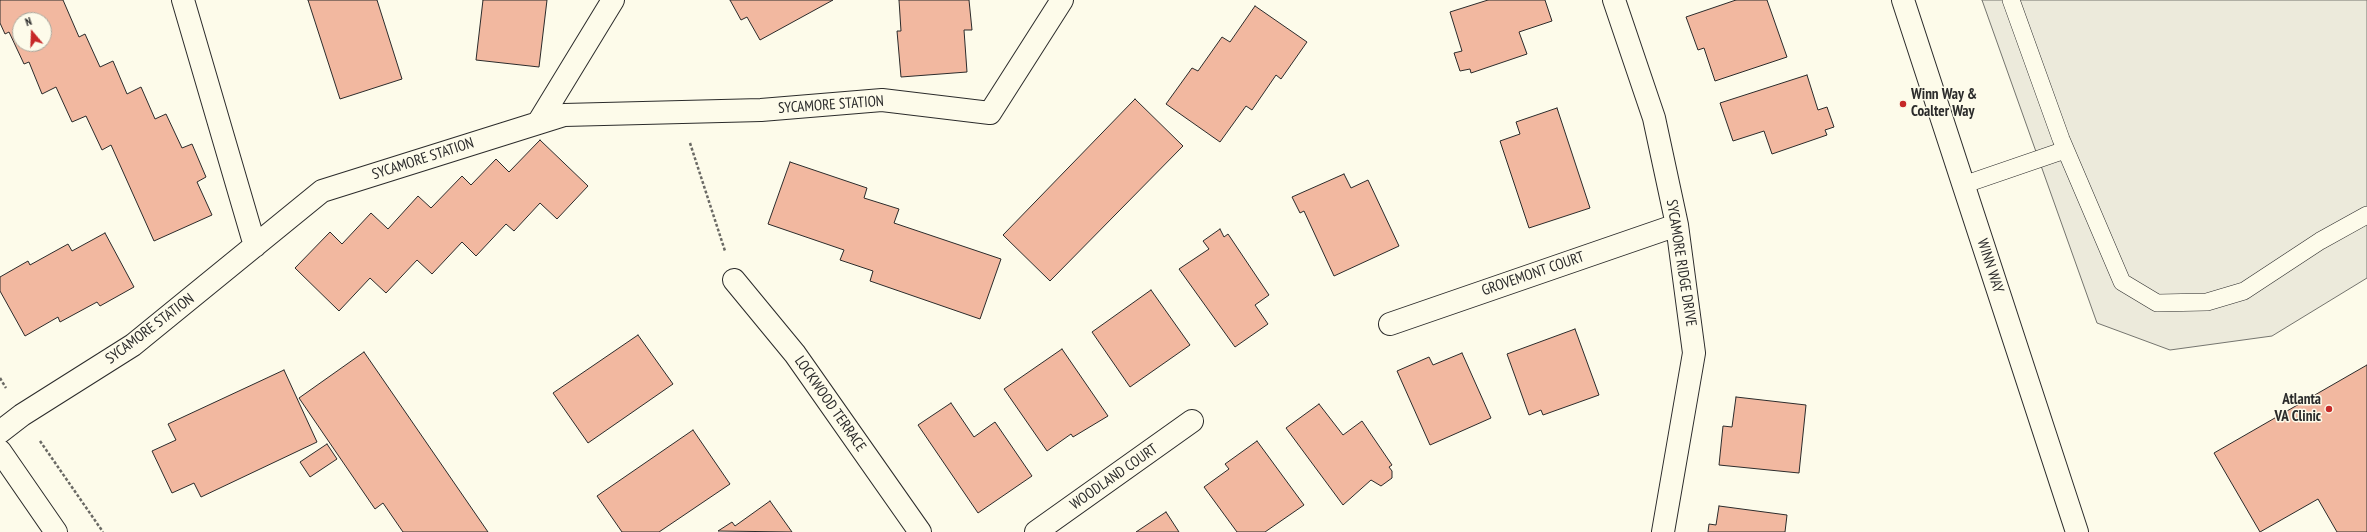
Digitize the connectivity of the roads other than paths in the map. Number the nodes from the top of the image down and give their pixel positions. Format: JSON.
{"nodes":[{"id":1,"x":183,"y":0,"type":"edge"},
{"id":2,"x":613,"y":0,"type":"edge"},
{"id":3,"x":1062,"y":0,"type":"edge"},
{"id":4,"x":1614,"y":0,"type":"edge"},
{"id":5,"x":1903,"y":0,"type":"edge"},
{"id":6,"x":2011,"y":0,"type":"edge"},
{"id":7,"x":538,"y":123,"type":"junction"},
{"id":8,"x":2065,"y":150,"type":"junction"},
{"id":9,"x":1963,"y":185,"type":"junction"},
{"id":10,"x":2367,"y":216,"type":"edge"},
{"id":11,"x":1677,"y":225,"type":"junction"},
{"id":12,"x":255,"y":246,"type":"junction"},
{"id":13,"x":734,"y":280,"type":"road end"},
{"id":14,"x":1390,"y":324,"type":"dead end"},
{"id":15,"x":1192,"y":421,"type":"dead end"},
{"id":16,"x":0,"y":432,"type":"edge"},
{"id":17,"x":0,"y":451,"type":"edge"},
{"id":18,"x":56,"y":532,"type":"edge"},
{"id":19,"x":920,"y":532,"type":"edge"},
{"id":20,"x":1036,"y":532,"type":"edge"},
{"id":21,"x":1663,"y":532,"type":"edge"},
{"id":22,"x":2076,"y":532,"type":"edge"}],
"edges":[{"from":1,"to":12,"type":"street"},
{"from":2,"to":7,"type":"street"},
{"from":3,"to":7,"type":"street","name":"SYCAMORE STATION"},
{"from":4,"to":11,"type":"street","name":"SYCAMORE RIDGE DRIVE"},
{"from":5,"to":9,"type":"street","name":"WINN WAY"},
{"from":6,"to":8,"type":"lane"},
{"from":7,"to":12,"type":"street","name":"SYCAMORE STATION"},
{"from":8,"to":9,"type":"lane"},
{"from":8,"to":10,"type":"lane"},
{"from":9,"to":22,"type":"street","name":"WINN WAY"},
{"from":11,"to":14,"type":"street","name":"GROVEMONT COURT"},
{"from":11,"to":21,"type":"street","name":"SYCAMORE RIDGE DRIVE"},
{"from":12,"to":16,"type":"street","name":"SYCAMORE STATION"},
{"from":13,"to":19,"type":"street","name":"LOCKWOOD TERRACE"},
{"from":15,"to":20,"type":"street","name":"WOODLAND COURT"},
{"from":17,"to":18,"type":"street"}]}
